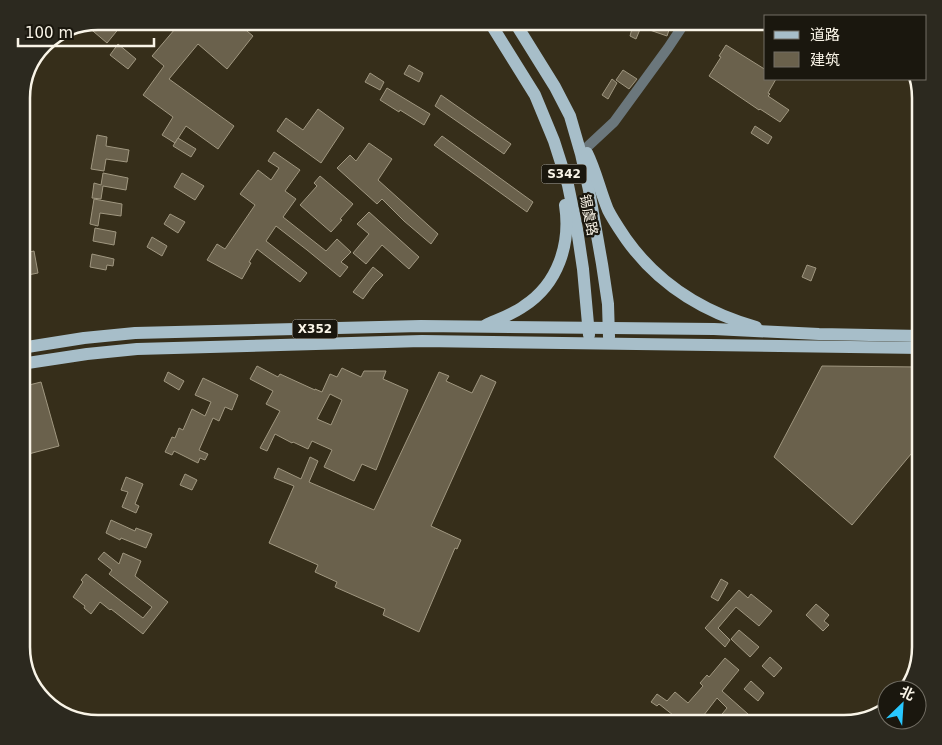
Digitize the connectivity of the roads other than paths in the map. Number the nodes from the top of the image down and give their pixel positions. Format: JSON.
{"nodes":[{"id":1,"x":495,"y":30,"type":"edge"},
{"id":2,"x":520,"y":30,"type":"edge"},
{"id":3,"x":680,"y":30,"type":"edge"},
{"id":4,"x":570,"y":116,"type":"junction"},
{"id":5,"x":554,"y":141,"type":"junction"},
{"id":6,"x":586,"y":149,"type":"junction"},
{"id":7,"x":481,"y":327,"type":"junction"},
{"id":8,"x":589,"y":329,"type":"junction"},
{"id":9,"x":609,"y":329,"type":"junction"},
{"id":10,"x":775,"y":332,"type":"junction"},
{"id":11,"x":912,"y":336,"type":"edge"},
{"id":12,"x":589,"y":343,"type":"junction"},
{"id":13,"x":609,"y":344,"type":"junction"},
{"id":14,"x":30,"y":347,"type":"edge"},
{"id":15,"x":912,"y":348,"type":"edge"},
{"id":16,"x":30,"y":363,"type":"edge"}],
"edges":[{"from":1,"to":5,"type":"main road","name":"锡虞路","number":"S342"},
{"from":2,"to":4,"type":"main road","name":"锡虞路","number":"S342"},
{"from":3,"to":6,"type":"street"},
{"from":4,"to":6,"type":"main road"},
{"from":4,"to":9,"type":"main road","name":"锡虞路","number":"S342"},
{"from":5,"to":7,"type":"main road"},
{"from":5,"to":8,"type":"main road","name":"锡虞路","number":"S342"},
{"from":6,"to":10,"type":"main road"},
{"from":7,"to":8,"type":"main road","number":"X352"},
{"from":7,"to":14,"type":"main road","number":"X352"},
{"from":8,"to":9,"type":"main road","number":"X352"},
{"from":8,"to":12,"type":"main road","name":"锡虞路","number":"S342"},
{"from":9,"to":10,"type":"main road"},
{"from":9,"to":13,"type":"main road","name":"锡虞路"},
{"from":10,"to":11,"type":"main road"},
{"from":12,"to":13,"type":"main road"},
{"from":12,"to":16,"type":"main road","number":"X352"},
{"from":13,"to":15,"type":"main road"}]}
